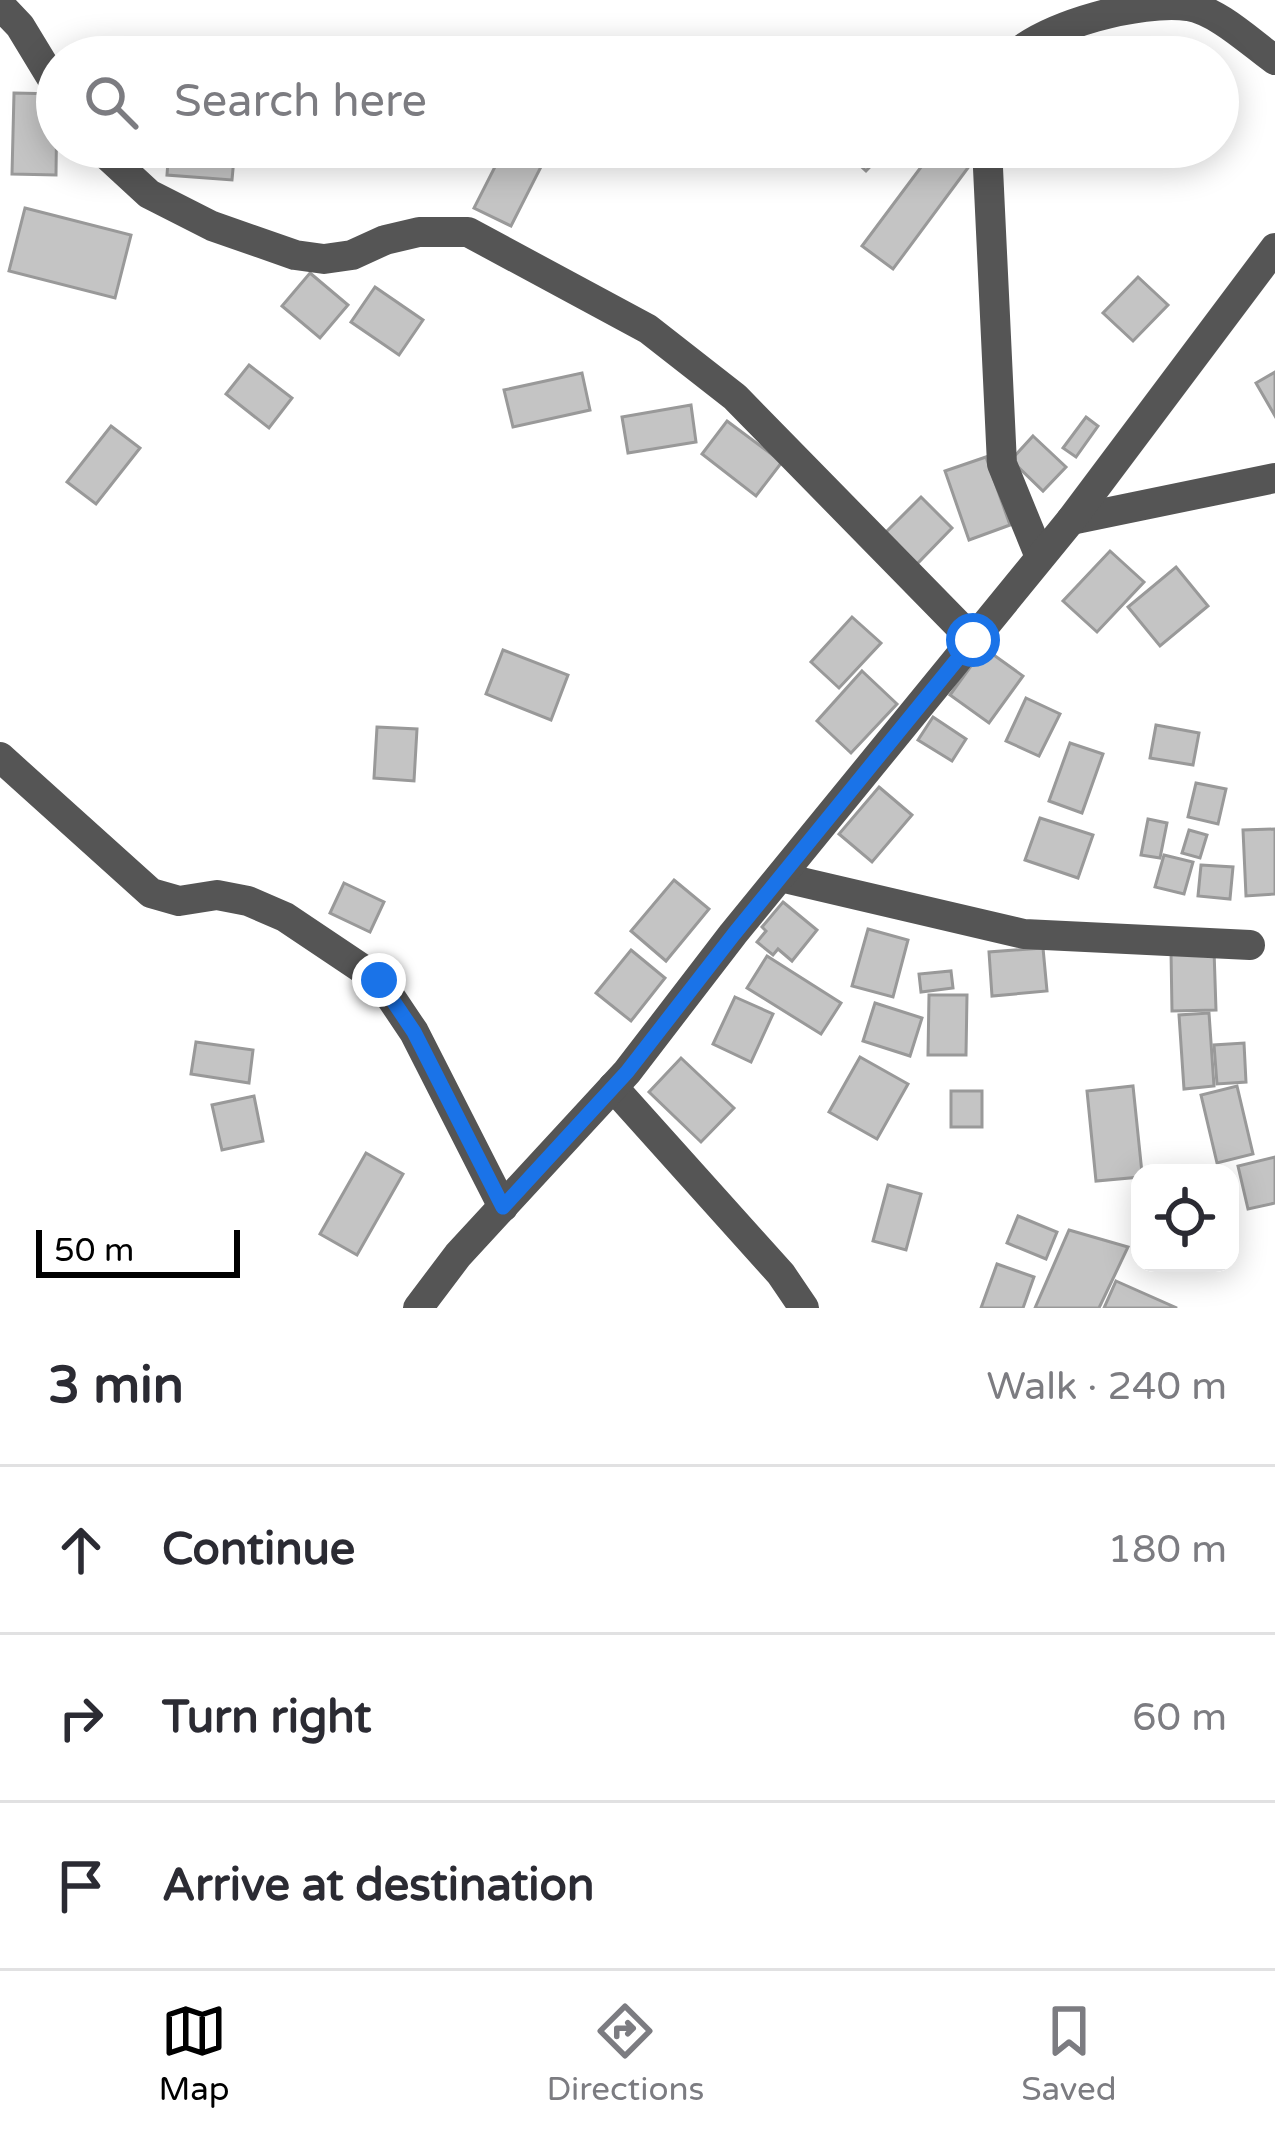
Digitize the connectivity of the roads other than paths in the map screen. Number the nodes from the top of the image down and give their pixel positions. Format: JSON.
{"nodes":[{"id":1,"x":0,"y":5,"type":"edge"},
{"id":2,"x":1049,"y":36,"type":"edge"},
{"id":3,"x":1237,"y":36,"type":"edge"},
{"id":4,"x":1239,"y":37,"type":"edge"},
{"id":5,"x":36,"y":52,"type":"edge"},
{"id":6,"x":1275,"y":60,"type":"edge"},
{"id":7,"x":121,"y":168,"type":"edge"},
{"id":8,"x":988,"y":168,"type":"edge"},
{"id":9,"x":1275,"y":248,"type":"edge"},
{"id":10,"x":1275,"y":478,"type":"edge"},
{"id":11,"x":1070,"y":520,"type":"junction"},
{"id":12,"x":1040,"y":556,"type":"junction"},
{"id":13,"x":973,"y":640,"type":"junction"},
{"id":14,"x":0,"y":757,"type":"edge"},
{"id":15,"x":781,"y":877,"type":"junction"},
{"id":16,"x":1250,"y":945,"type":"dead end"},
{"id":17,"x":613,"y":1088,"type":"junction"},
{"id":18,"x":503,"y":1207,"type":"junction"},
{"id":19,"x":418,"y":1308,"type":"edge"},
{"id":20,"x":805,"y":1308,"type":"edge"}],
"edges":[{"from":1,"to":5,"type":"street"},
{"from":2,"to":3,"type":"street"},
{"from":4,"to":6,"type":"street"},
{"from":7,"to":13,"type":"street"},
{"from":8,"to":12,"type":"street"},
{"from":9,"to":11,"type":"street"},
{"from":10,"to":11,"type":"street"},
{"from":11,"to":12,"type":"street"},
{"from":12,"to":13,"type":"street"},
{"from":13,"to":15,"type":"street"},
{"from":14,"to":18,"type":"street"},
{"from":15,"to":16,"type":"street"},
{"from":15,"to":17,"type":"street"},
{"from":17,"to":18,"type":"street"},
{"from":17,"to":20,"type":"street"},
{"from":18,"to":19,"type":"street"}]}
